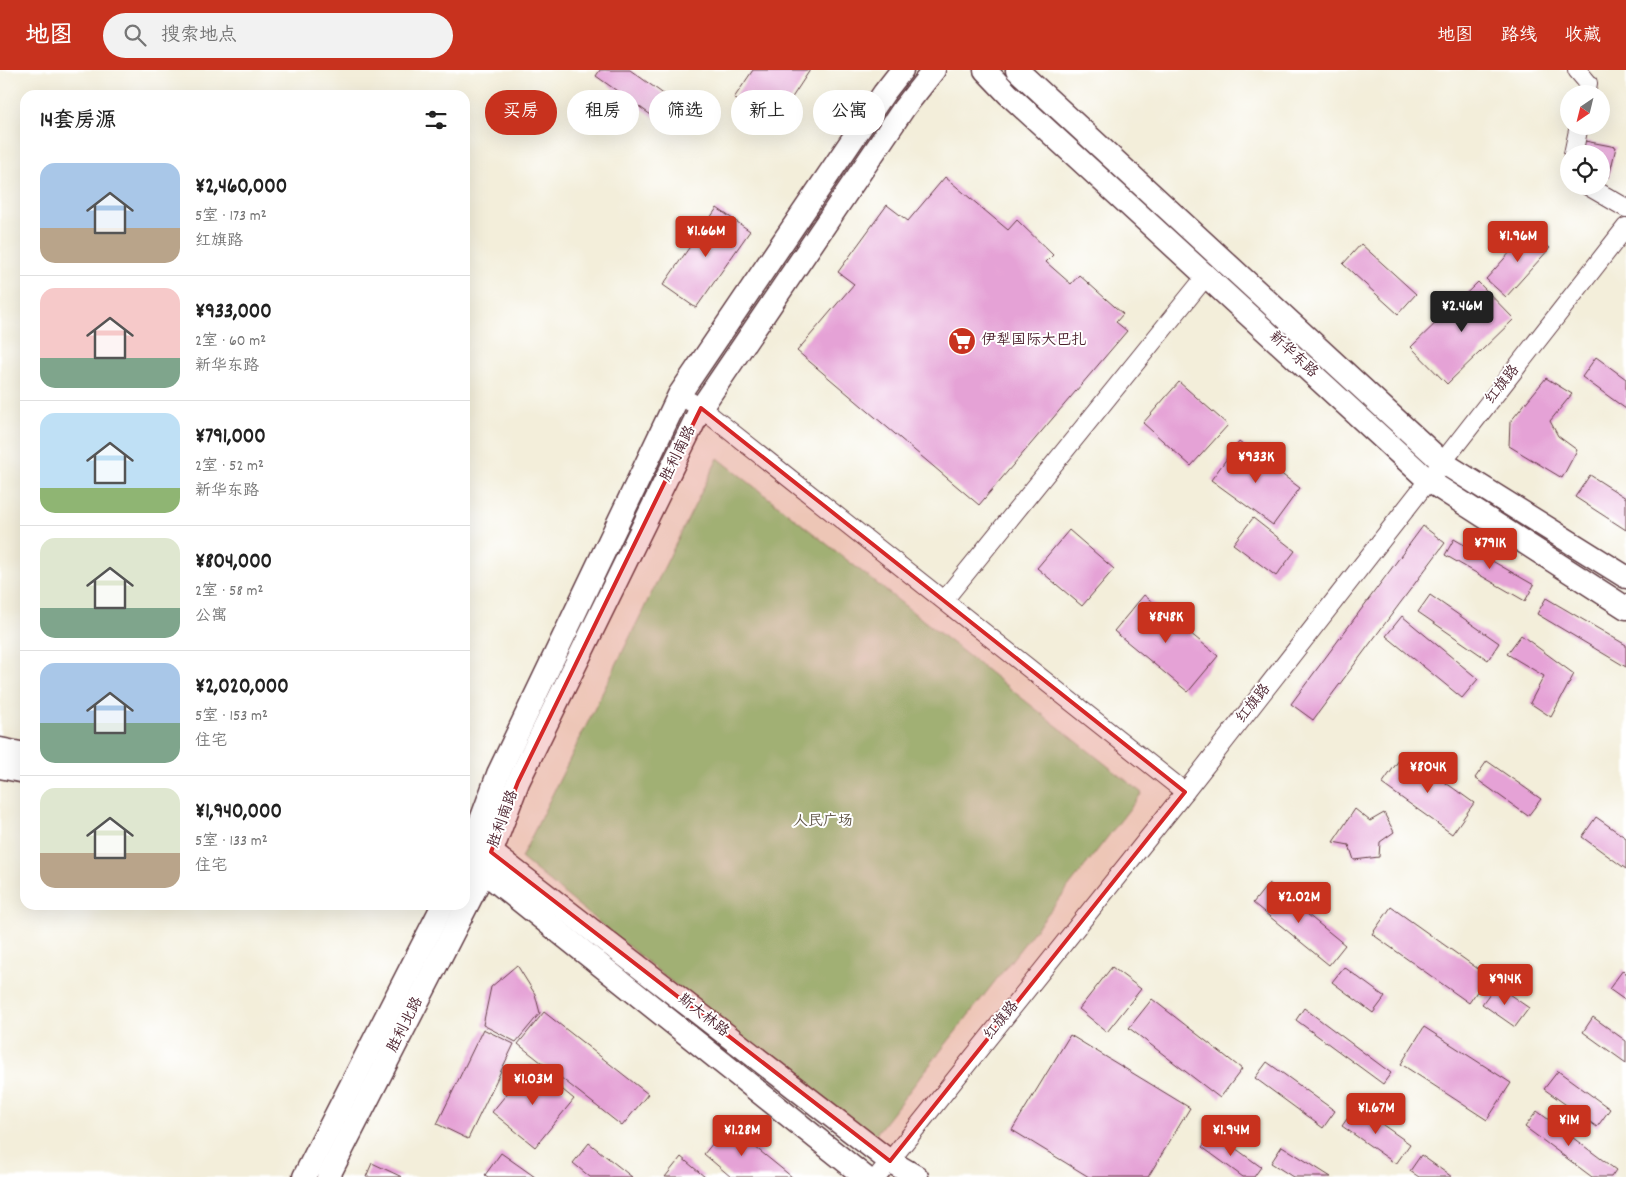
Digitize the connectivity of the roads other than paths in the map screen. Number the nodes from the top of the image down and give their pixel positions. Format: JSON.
{"nodes":[{"id":1,"x":902,"y":70,"type":"edge"},
{"id":2,"x":934,"y":70,"type":"edge"},
{"id":3,"x":985,"y":70,"type":"edge"},
{"id":4,"x":1017,"y":70,"type":"edge"},
{"id":5,"x":1577,"y":70,"type":"edge"},
{"id":6,"x":1588,"y":85,"type":"edge"},
{"id":7,"x":1604,"y":195,"type":"edge"},
{"id":8,"x":1626,"y":208,"type":"edge"},
{"id":9,"x":1626,"y":228,"type":"edge"},
{"id":10,"x":1206,"y":276,"type":"junction"},
{"id":11,"x":679,"y":395,"type":"junction"},
{"id":12,"x":701,"y":408,"type":"junction"},
{"id":13,"x":1442,"y":462,"type":"junction"},
{"id":14,"x":1429,"y":481,"type":"junction"},
{"id":15,"x":1626,"y":577,"type":"edge"},
{"id":16,"x":944,"y":600,"type":"junction"},
{"id":17,"x":1626,"y":608,"type":"edge"},
{"id":18,"x":0,"y":749,"type":"edge"},
{"id":19,"x":20,"y":753,"type":"edge"},
{"id":20,"x":0,"y":767,"type":"edge"},
{"id":21,"x":20,"y":771,"type":"edge"},
{"id":22,"x":1185,"y":792,"type":"junction"},
{"id":23,"x":474,"y":857,"type":"edge"},
{"id":24,"x":440,"y":910,"type":"edge"},
{"id":25,"x":450,"y":910,"type":"edge"},
{"id":26,"x":884,"y":1169,"type":"edge"},
{"id":27,"x":304,"y":1177,"type":"edge"},
{"id":28,"x":328,"y":1177,"type":"edge"},
{"id":29,"x":865,"y":1177,"type":"edge"},
{"id":30,"x":917,"y":1177,"type":"edge"}],
"edges":[{"from":1,"to":11,"type":"main road","name":"胜利南路"},
{"from":2,"to":12,"type":"main road","name":"胜利南路"},
{"from":3,"to":10,"type":"main road","name":"新华东路"},
{"from":4,"to":13,"type":"main road","name":"新华东路"},
{"from":5,"to":6,"type":"street"},
{"from":7,"to":8,"type":"street"},
{"from":9,"to":13,"type":"street","name":"红旗路"},
{"from":10,"to":14,"type":"main road","name":"新华东路"},
{"from":10,"to":16,"type":"street"},
{"from":11,"to":12,"type":"street"},
{"from":11,"to":23,"type":"main road","name":"胜利南路"},
{"from":12,"to":16,"type":"street"},
{"from":12,"to":23,"type":"main road","name":"胜利南路"},
{"from":13,"to":14,"type":"street","name":"红旗路"},
{"from":13,"to":15,"type":"main road","name":"新华东路"},
{"from":14,"to":17,"type":"main road","name":"新华东路"},
{"from":14,"to":22,"type":"street","name":"红旗路"},
{"from":16,"to":22,"type":"street"},
{"from":18,"to":19,"type":"main road"},
{"from":20,"to":21,"type":"main road"},
{"from":22,"to":26,"type":"street","name":"红旗路"},
{"from":23,"to":26,"type":"main road","name":"斯大林路"},
{"from":23,"to":29,"type":"main road","name":"斯大林路"},
{"from":24,"to":27,"type":"main road","name":"胜利北路"},
{"from":25,"to":28,"type":"main road","name":"胜利北路"},
{"from":26,"to":30,"type":"main road","name":"斯大林路"}]}
